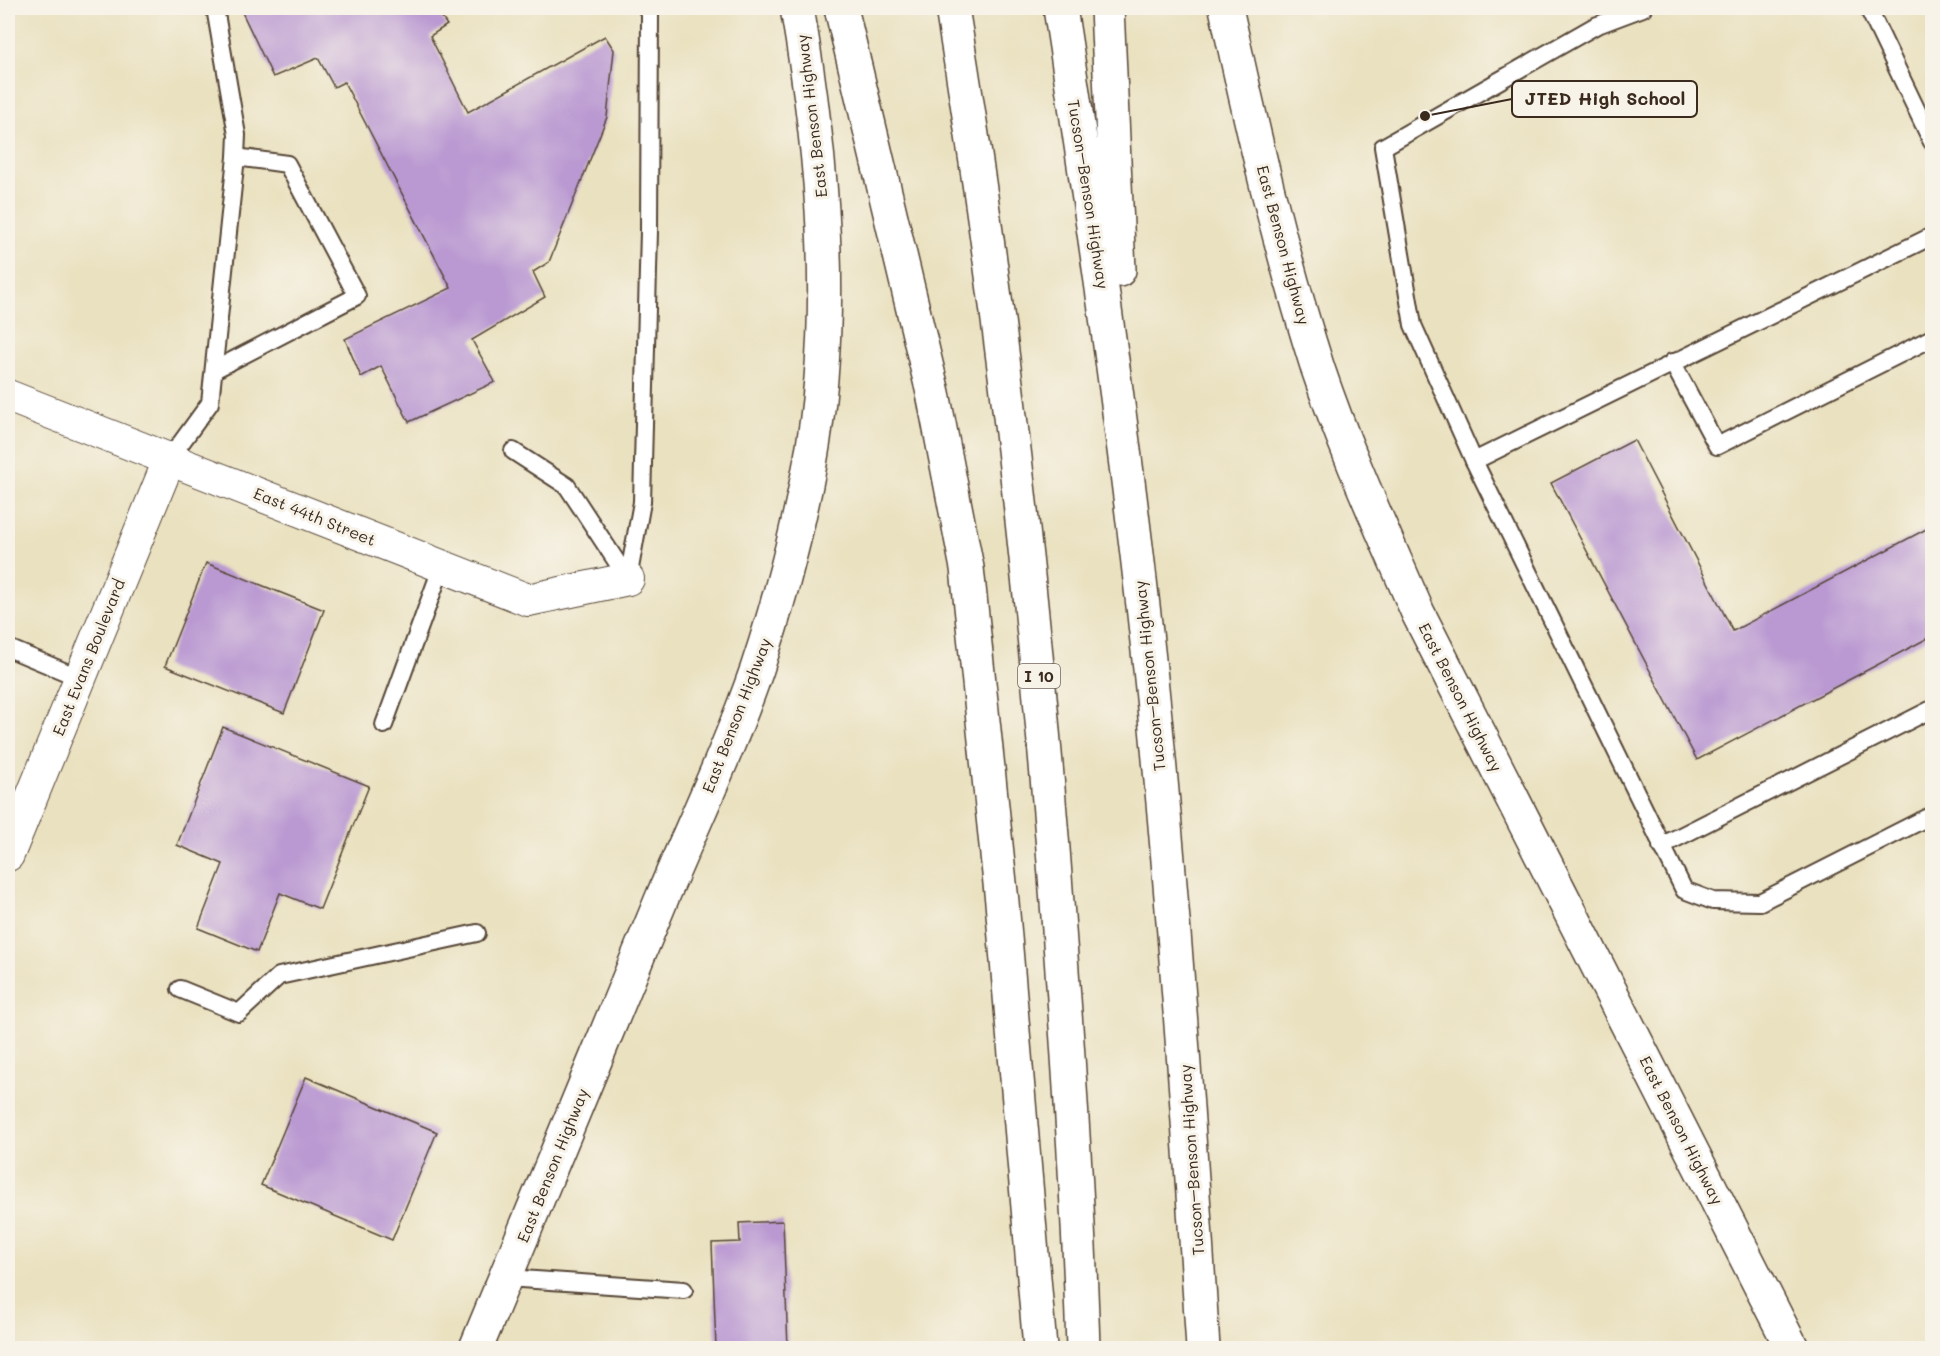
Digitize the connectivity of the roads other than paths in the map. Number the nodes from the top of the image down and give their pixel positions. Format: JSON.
{"nodes":[{"id":1,"x":215,"y":8,"type":"edge"},
{"id":2,"x":646,"y":8,"type":"edge"},
{"id":3,"x":797,"y":8,"type":"edge"},
{"id":4,"x":841,"y":8,"type":"edge"},
{"id":5,"x":952,"y":8,"type":"edge"},
{"id":6,"x":1060,"y":8,"type":"edge"},
{"id":7,"x":1107,"y":8,"type":"edge"},
{"id":8,"x":1226,"y":8,"type":"edge"},
{"id":9,"x":1643,"y":8,"type":"edge"},
{"id":10,"x":1868,"y":8,"type":"edge"},
{"id":11,"x":1931,"y":134,"type":"edge"},
{"id":12,"x":236,"y":157,"type":"junction"},
{"id":13,"x":1932,"y":236,"type":"edge"},
{"id":14,"x":1932,"y":338,"type":"edge"},
{"id":15,"x":1672,"y":362,"type":"junction"},
{"id":16,"x":214,"y":370,"type":"junction"},
{"id":17,"x":8,"y":396,"type":"edge"},
{"id":18,"x":513,"y":451,"type":"dead end"},
{"id":19,"x":170,"y":459,"type":"junction"},
{"id":20,"x":1474,"y":461,"type":"junction"},
{"id":21,"x":1130,"y":499,"type":"junction"},
{"id":22,"x":442,"y":566,"type":"junction"},
{"id":23,"x":628,"y":579,"type":"junction"},
{"id":24,"x":8,"y":648,"type":"edge"},
{"id":25,"x":80,"y":678,"type":"junction"},
{"id":26,"x":1932,"y":709,"type":"edge"},
{"id":27,"x":384,"y":725,"type":"dead end"},
{"id":28,"x":1932,"y":815,"type":"edge"},
{"id":29,"x":1661,"y":846,"type":"junction"},
{"id":30,"x":8,"y":855,"type":"edge"},
{"id":31,"x":477,"y":933,"type":"dead end"},
{"id":32,"x":180,"y":989,"type":"dead end"},
{"id":33,"x":506,"y":1278,"type":"junction"},
{"id":34,"x":684,"y":1290,"type":"dead end"},
{"id":35,"x":476,"y":1348,"type":"edge"},
{"id":36,"x":1040,"y":1348,"type":"edge"},
{"id":37,"x":1083,"y":1348,"type":"edge"},
{"id":38,"x":1203,"y":1348,"type":"edge"},
{"id":39,"x":1792,"y":1348,"type":"edge"}],
"edges":[{"from":1,"to":12,"type":"lane"},
{"from":2,"to":23,"type":"lane"},
{"from":3,"to":33,"type":"main road","name":"East Benson Highway"},
{"from":4,"to":36,"type":"main road"},
{"from":5,"to":37,"type":"main road","number":"I 10"},
{"from":6,"to":21,"type":"main road","name":"Tucson–Benson Highway"},
{"from":7,"to":21,"type":"main road"},
{"from":8,"to":39,"type":"main road","name":"East Benson Highway"},
{"from":9,"to":20,"type":"lane"},
{"from":10,"to":11,"type":"lane"},
{"from":12,"to":16,"type":"lane"},
{"from":12,"to":16,"type":"lane"},
{"from":13,"to":15,"type":"lane"},
{"from":14,"to":15,"type":"lane"},
{"from":15,"to":20,"type":"lane"},
{"from":16,"to":19,"type":"lane"},
{"from":17,"to":19,"type":"street","name":"East 44th Street"},
{"from":18,"to":23,"type":"lane"},
{"from":19,"to":22,"type":"street","name":"East 44th Street"},
{"from":19,"to":25,"type":"street","name":"East Evans Boulevard"},
{"from":20,"to":29,"type":"lane"},
{"from":21,"to":38,"type":"main road","name":"Tucson–Benson Highway"},
{"from":22,"to":23,"type":"street","name":"East 44th Street"},
{"from":22,"to":27,"type":"lane"},
{"from":24,"to":25,"type":"lane"},
{"from":25,"to":30,"type":"street","name":"East Evans Boulevard"},
{"from":26,"to":29,"type":"lane"},
{"from":28,"to":29,"type":"lane"},
{"from":31,"to":32,"type":"lane"},
{"from":33,"to":34,"type":"lane"},
{"from":33,"to":35,"type":"main road","name":"East Benson Highway"}]}
